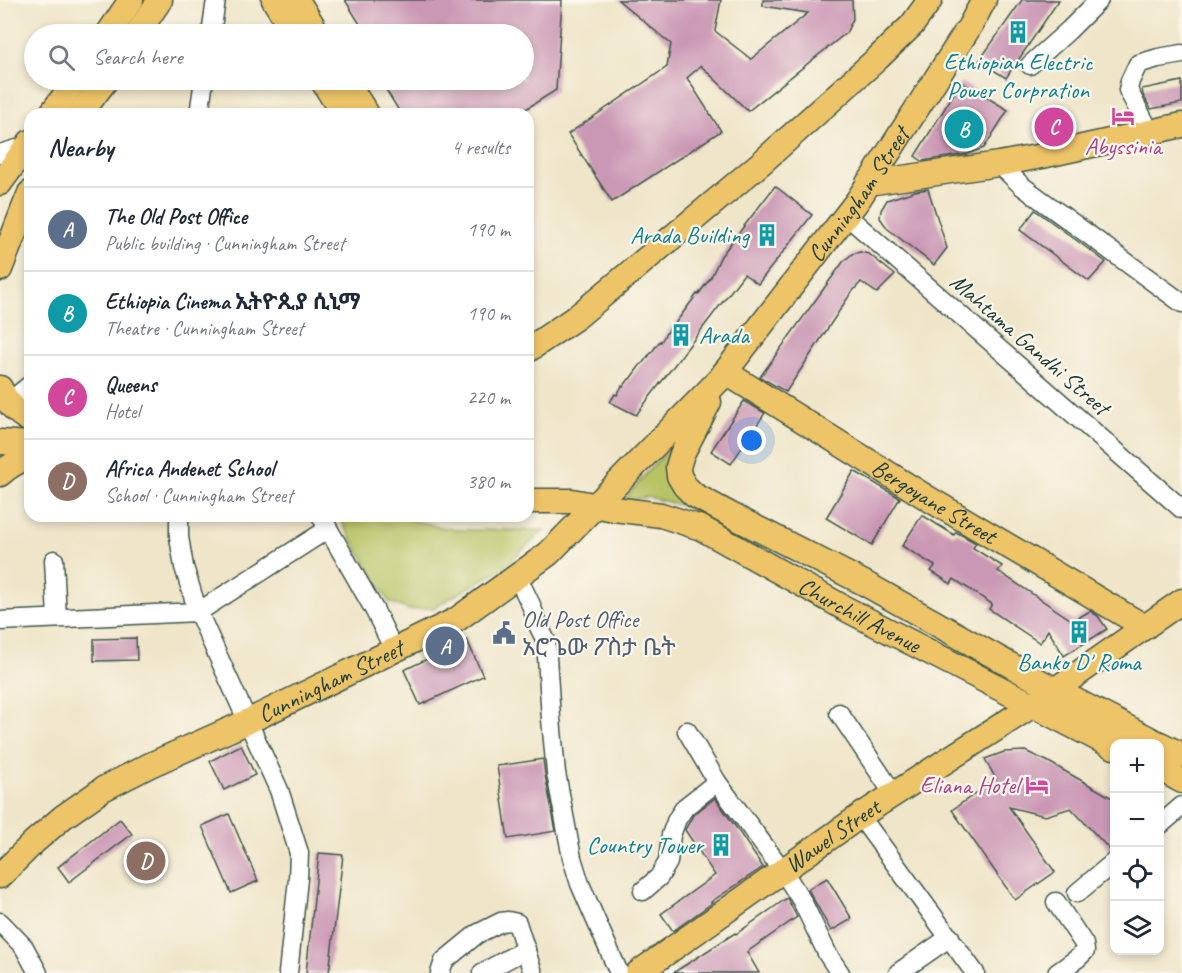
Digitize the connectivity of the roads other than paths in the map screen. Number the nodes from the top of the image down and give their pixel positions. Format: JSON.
{"nodes":[{"id":1,"x":131,"y":0,"type":"edge"},
{"id":2,"x":160,"y":0,"type":"edge"},
{"id":3,"x":216,"y":0,"type":"edge"},
{"id":4,"x":274,"y":0,"type":"edge"},
{"id":5,"x":297,"y":0,"type":"edge"},
{"id":6,"x":930,"y":0,"type":"edge"},
{"id":7,"x":984,"y":0,"type":"edge"},
{"id":8,"x":1099,"y":0,"type":"edge"},
{"id":9,"x":115,"y":24,"type":"edge"},
{"id":10,"x":144,"y":24,"type":"edge"},
{"id":11,"x":212,"y":24,"type":"edge"},
{"id":12,"x":289,"y":24,"type":"edge"},
{"id":13,"x":312,"y":24,"type":"edge"},
{"id":14,"x":1182,"y":54,"type":"edge"},
{"id":15,"x":1030,"y":65,"type":"dead end"},
{"id":16,"x":69,"y":90,"type":"edge"},
{"id":17,"x":98,"y":90,"type":"edge"},
{"id":18,"x":203,"y":90,"type":"edge"},
{"id":19,"x":328,"y":90,"type":"edge"},
{"id":20,"x":351,"y":90,"type":"edge"},
{"id":21,"x":55,"y":108,"type":"edge"},
{"id":22,"x":84,"y":108,"type":"edge"},
{"id":23,"x":200,"y":108,"type":"edge"},
{"id":24,"x":339,"y":108,"type":"edge"},
{"id":25,"x":363,"y":108,"type":"edge"},
{"id":26,"x":1182,"y":125,"type":"edge"},
{"id":27,"x":1150,"y":132,"type":"junction"},
{"id":28,"x":24,"y":146,"type":"edge"},
{"id":29,"x":24,"y":151,"type":"edge"},
{"id":30,"x":0,"y":154,"type":"edge"},
{"id":31,"x":999,"y":164,"type":"junction"},
{"id":32,"x":0,"y":183,"type":"edge"},
{"id":33,"x":868,"y":183,"type":"junction"},
{"id":34,"x":24,"y":208,"type":"edge"},
{"id":35,"x":846,"y":215,"type":"junction"},
{"id":36,"x":0,"y":269,"type":"edge"},
{"id":37,"x":1182,"y":303,"type":"edge"},
{"id":38,"x":595,"y":318,"type":"dead end"},
{"id":39,"x":551,"y":335,"type":"junction"},
{"id":40,"x":534,"y":346,"type":"edge"},
{"id":41,"x":722,"y":376,"type":"junction"},
{"id":42,"x":24,"y":392,"type":"edge"},
{"id":43,"x":24,"y":418,"type":"edge"},
{"id":44,"x":2,"y":419,"type":"edge"},
{"id":45,"x":24,"y":424,"type":"edge"},
{"id":46,"x":24,"y":439,"type":"edge"},
{"id":47,"x":682,"y":454,"type":"joint"},
{"id":48,"x":24,"y":460,"type":"edge"},
{"id":49,"x":0,"y":474,"type":"edge"},
{"id":50,"x":534,"y":501,"type":"edge"},
{"id":51,"x":596,"y":505,"type":"junction"},
{"id":52,"x":1182,"y":510,"type":"edge"},
{"id":53,"x":178,"y":522,"type":"edge"},
{"id":54,"x":325,"y":523,"type":"edge"},
{"id":55,"x":54,"y":560,"type":"dead end"},
{"id":56,"x":517,"y":576,"type":"junction"},
{"id":57,"x":1182,"y":601,"type":"edge"},
{"id":58,"x":198,"y":612,"type":"junction"},
{"id":59,"x":57,"y":618,"type":"junction"},
{"id":60,"x":0,"y":621,"type":"edge"},
{"id":61,"x":1145,"y":627,"type":"junction"},
{"id":62,"x":394,"y":650,"type":"junction"},
{"id":63,"x":1055,"y":690,"type":"junction"},
{"id":64,"x":1033,"y":705,"type":"junction"},
{"id":65,"x":839,"y":713,"type":"dead end"},
{"id":66,"x":249,"y":721,"type":"junction"},
{"id":67,"x":687,"y":731,"type":"dead end"},
{"id":68,"x":1149,"y":739,"type":"edge"},
{"id":69,"x":1110,"y":745,"type":"edge"},
{"id":70,"x":1164,"y":746,"type":"edge"},
{"id":71,"x":1182,"y":755,"type":"edge"},
{"id":72,"x":1164,"y":772,"type":"edge"},
{"id":73,"x":1182,"y":781,"type":"edge"},
{"id":74,"x":717,"y":782,"type":"junction"},
{"id":75,"x":893,"y":793,"type":"junction"},
{"id":76,"x":1182,"y":806,"type":"edge"},
{"id":77,"x":860,"y":816,"type":"junction"},
{"id":78,"x":1164,"y":822,"type":"edge"},
{"id":79,"x":1110,"y":865,"type":"edge"},
{"id":80,"x":783,"y":871,"type":"junction"},
{"id":81,"x":0,"y":876,"type":"edge"},
{"id":82,"x":643,"y":891,"type":"dead end"},
{"id":83,"x":1077,"y":893,"type":"dead end"},
{"id":84,"x":1056,"y":902,"type":"dead end"},
{"id":85,"x":0,"y":922,"type":"edge"},
{"id":86,"x":950,"y":937,"type":"junction"},
{"id":87,"x":526,"y":949,"type":"junction"},
{"id":88,"x":38,"y":973,"type":"edge"},
{"id":89,"x":288,"y":973,"type":"edge"},
{"id":90,"x":441,"y":973,"type":"edge"},
{"id":91,"x":482,"y":973,"type":"edge"},
{"id":92,"x":533,"y":973,"type":"edge"},
{"id":93,"x":634,"y":973,"type":"edge"},
{"id":94,"x":840,"y":973,"type":"edge"},
{"id":95,"x":898,"y":973,"type":"edge"},
{"id":96,"x":975,"y":973,"type":"edge"},
{"id":97,"x":1057,"y":973,"type":"edge"}],
"edges":[{"from":1,"to":9,"type":"main road"},
{"from":2,"to":10,"type":"main road"},
{"from":3,"to":11,"type":"street"},
{"from":4,"to":12,"type":"main road"},
{"from":5,"to":13,"type":"main road"},
{"from":6,"to":39,"type":"main road"},
{"from":7,"to":33,"type":"main road","name":"Cunningham Street"},
{"from":8,"to":15,"type":"street"},
{"from":14,"to":27,"type":"street"},
{"from":16,"to":21,"type":"main road"},
{"from":17,"to":22,"type":"main road"},
{"from":18,"to":23,"type":"street"},
{"from":19,"to":24,"type":"main road"},
{"from":20,"to":25,"type":"main road"},
{"from":26,"to":27,"type":"main road"},
{"from":27,"to":31,"type":"main road"},
{"from":28,"to":30,"type":"street"},
{"from":29,"to":32,"type":"main road"},
{"from":31,"to":33,"type":"main road"},
{"from":31,"to":37,"type":"street"},
{"from":33,"to":35,"type":"main road","name":"Cunningham Street"},
{"from":34,"to":36,"type":"main road"},
{"from":35,"to":41,"type":"main road","name":"Cunningham Street"},
{"from":35,"to":52,"type":"street","name":"Mahtama Gandhi Street"},
{"from":38,"to":39,"type":"street"},
{"from":39,"to":40,"type":"main road"},
{"from":41,"to":47,"type":"main road","name":"Cunningham Street"},
{"from":41,"to":51,"type":"main road","name":"Cunningham Street"},
{"from":41,"to":61,"type":"main road","name":"Bergoyane Street"},
{"from":42,"to":44,"type":"street"},
{"from":43,"to":44,"type":"main road"},
{"from":44,"to":45,"type":"main road"},
{"from":44,"to":46,"type":"main road"},
{"from":47,"to":63,"type":"main road","name":"Churchill Avenue"},
{"from":48,"to":49,"type":"main road"},
{"from":50,"to":51,"type":"main road","name":"Churchill Avenue"},
{"from":51,"to":56,"type":"main road","name":"Cunningham Street"},
{"from":51,"to":64,"type":"main road","name":"Churchill Avenue"},
{"from":53,"to":58,"type":"street"},
{"from":54,"to":58,"type":"street"},
{"from":54,"to":62,"type":"street"},
{"from":55,"to":59,"type":"street"},
{"from":56,"to":62,"type":"main road","name":"Cunningham Street"},
{"from":56,"to":93,"type":"street"},
{"from":57,"to":61,"type":"main road","name":"Wawel Street"},
{"from":58,"to":59,"type":"street"},
{"from":58,"to":66,"type":"street"},
{"from":59,"to":60,"type":"street"},
{"from":61,"to":63,"type":"main road","name":"Wawel Street"},
{"from":62,"to":66,"type":"main road","name":"Cunningham Street"},
{"from":63,"to":64,"type":"main road","name":"Wawel Street"},
{"from":63,"to":68,"type":"main road","name":"Churchill Avenue"},
{"from":64,"to":69,"type":"main road","name":"Churchill Avenue"},
{"from":64,"to":75,"type":"main road","name":"Wawel Street"},
{"from":65,"to":75,"type":"street"},
{"from":66,"to":81,"type":"main road","name":"Cunningham Street"},
{"from":66,"to":89,"type":"street"},
{"from":67,"to":74,"type":"street"},
{"from":70,"to":71,"type":"main road","name":"Churchill Avenue"},
{"from":72,"to":73,"type":"main road"},
{"from":74,"to":80,"type":"street"},
{"from":74,"to":82,"type":"street"},
{"from":75,"to":77,"type":"main road","name":"Wawel Street"},
{"from":76,"to":78,"type":"street"},
{"from":77,"to":80,"type":"main road","name":"Wawel Street"},
{"from":77,"to":86,"type":"street"},
{"from":79,"to":83,"type":"street"},
{"from":80,"to":93,"type":"main road","name":"Wawel Street"},
{"from":80,"to":94,"type":"street"},
{"from":84,"to":97,"type":"street"},
{"from":85,"to":88,"type":"street"},
{"from":86,"to":95,"type":"street"},
{"from":86,"to":96,"type":"street"},
{"from":87,"to":90,"type":"street"},
{"from":87,"to":91,"type":"street"},
{"from":87,"to":92,"type":"street"}]}
